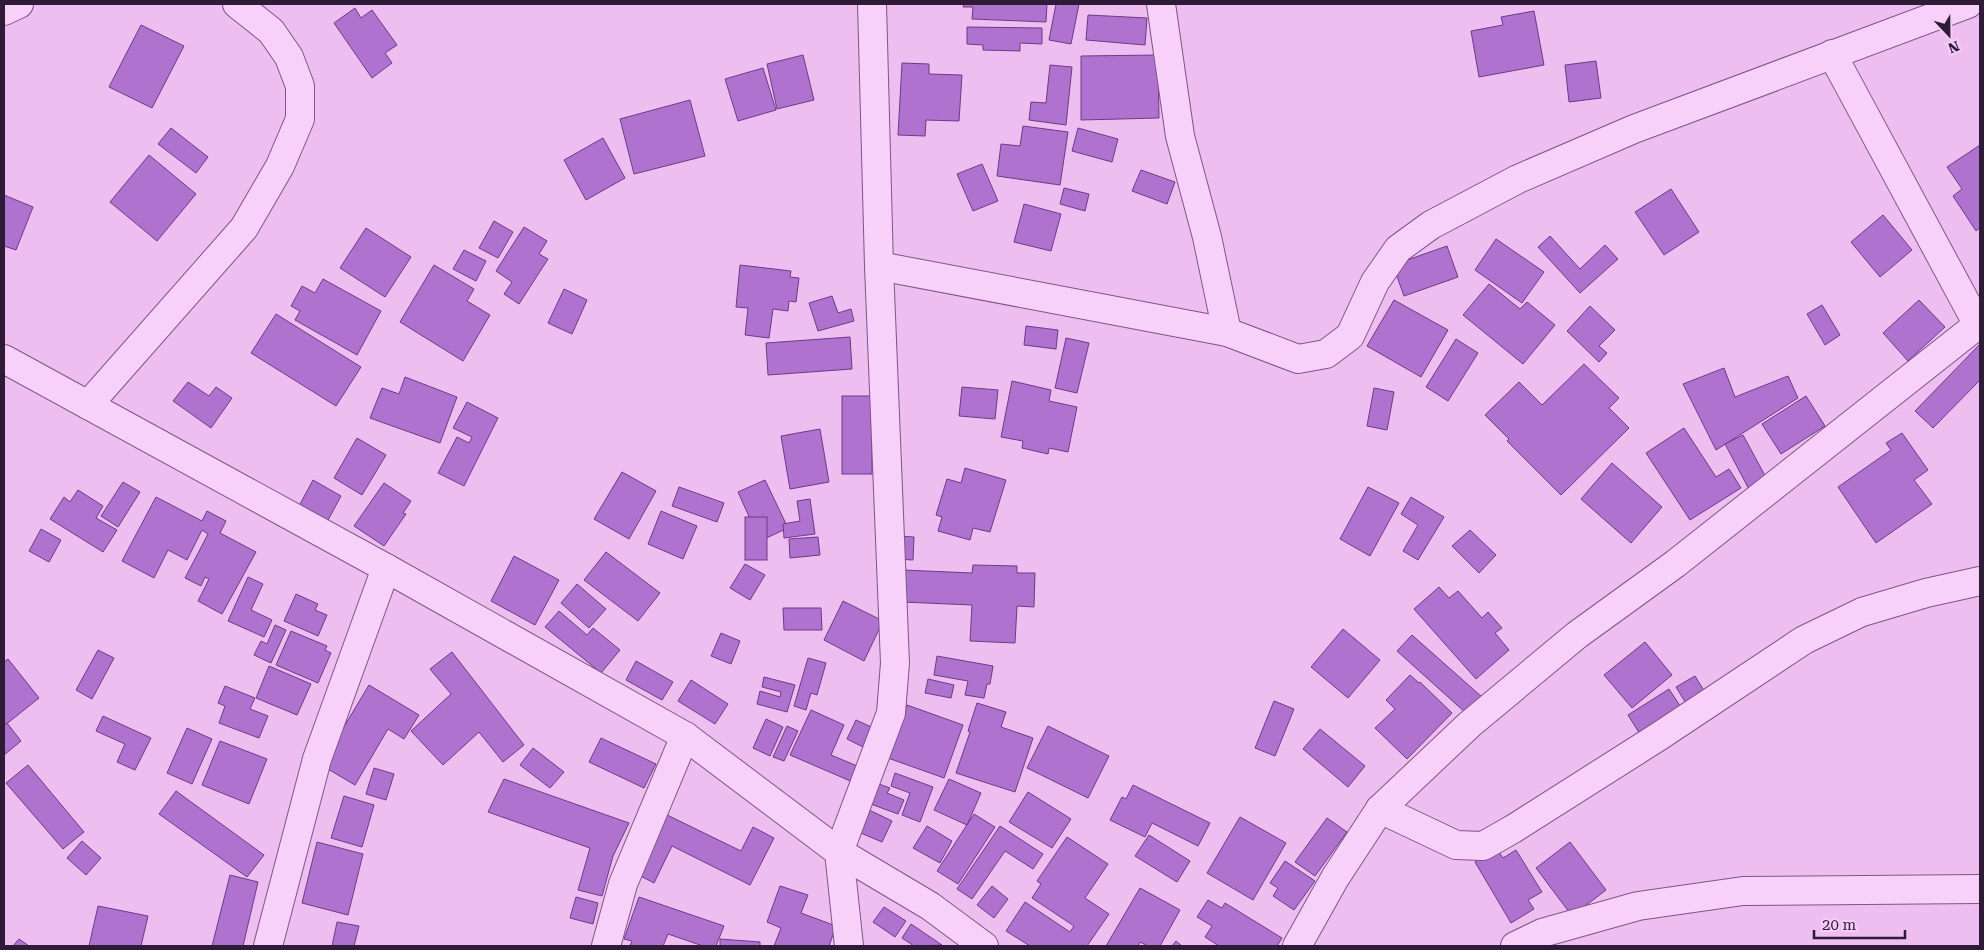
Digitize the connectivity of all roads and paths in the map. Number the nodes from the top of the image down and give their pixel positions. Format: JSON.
{"nodes":[{"id":1,"x":20,"y":4,"type":"edge"},
{"id":2,"x":237,"y":4,"type":"edge"},
{"id":3,"x":872,"y":4,"type":"edge"},
{"id":4,"x":1161,"y":4,"type":"edge"},
{"id":5,"x":1968,"y":4,"type":"edge"},
{"id":6,"x":4,"y":11,"type":"edge"},
{"id":7,"x":1832,"y":54,"type":"junction"},
{"id":8,"x":878,"y":266,"type":"junction"},
{"id":9,"x":1979,"y":324,"type":"edge"},
{"id":10,"x":1227,"y":332,"type":"junction"},
{"id":11,"x":4,"y":359,"type":"edge"},
{"id":12,"x":88,"y":406,"type":"junction"},
{"id":13,"x":386,"y":568,"type":"junction"},
{"id":14,"x":1980,"y":581,"type":"edge"},
{"id":15,"x":685,"y":736,"type":"junction"},
{"id":16,"x":1380,"y":809,"type":"junction"},
{"id":17,"x":839,"y":852,"type":"junction"},
{"id":18,"x":1980,"y":890,"type":"edge"},
{"id":19,"x":268,"y":946,"type":"edge"},
{"id":20,"x":606,"y":946,"type":"edge"},
{"id":21,"x":849,"y":946,"type":"edge"},
{"id":22,"x":984,"y":946,"type":"edge"},
{"id":23,"x":1296,"y":946,"type":"edge"},
{"id":24,"x":1515,"y":946,"type":"edge"}],
"edges":[{"from":1,"to":6,"type":"street"},
{"from":2,"to":12,"type":"street"},
{"from":3,"to":8,"type":"street"},
{"from":4,"to":10,"type":"street"},
{"from":5,"to":7,"type":"street"},
{"from":7,"to":9,"type":"street"},
{"from":7,"to":10,"type":"street"},
{"from":8,"to":10,"type":"street"},
{"from":8,"to":17,"type":"street"},
{"from":9,"to":16,"type":"street"},
{"from":11,"to":12,"type":"street"},
{"from":12,"to":13,"type":"street"},
{"from":13,"to":15,"type":"street"},
{"from":13,"to":19,"type":"street"},
{"from":14,"to":16,"type":"street"},
{"from":15,"to":17,"type":"street"},
{"from":15,"to":20,"type":"street"},
{"from":16,"to":23,"type":"street"},
{"from":17,"to":21,"type":"street"},
{"from":17,"to":22,"type":"street"},
{"from":18,"to":24,"type":"street"}]}
